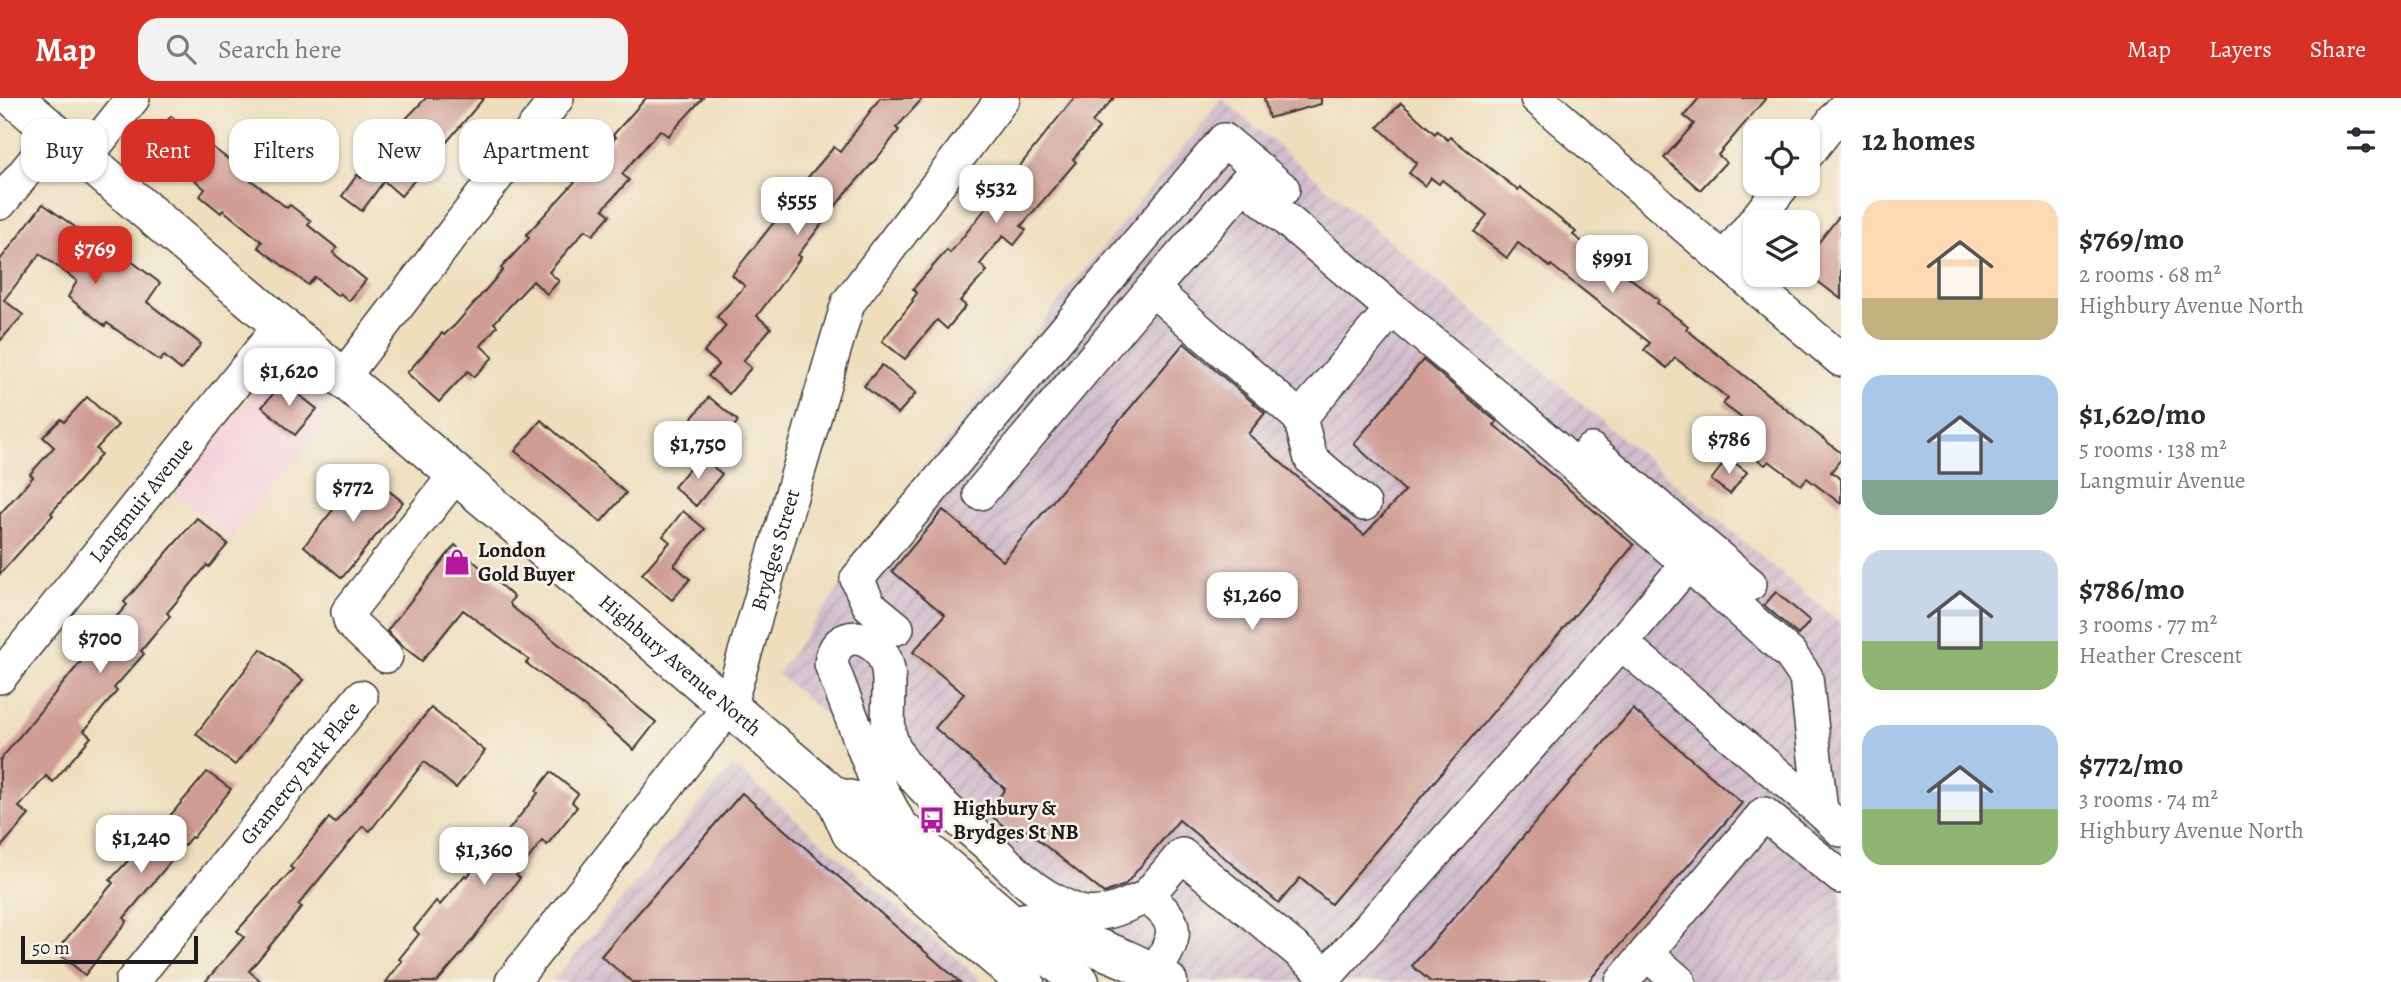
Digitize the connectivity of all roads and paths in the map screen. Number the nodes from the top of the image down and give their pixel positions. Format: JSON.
{"nodes":[{"id":1,"x":14,"y":98,"type":"edge"},
{"id":2,"x":133,"y":98,"type":"edge"},
{"id":3,"x":557,"y":98,"type":"edge"},
{"id":4,"x":1003,"y":98,"type":"edge"},
{"id":5,"x":1537,"y":98,"type":"edge"},
{"id":6,"x":1841,"y":111,"type":"edge"},
{"id":7,"x":38,"y":119,"type":"edge"},
{"id":8,"x":107,"y":130,"type":"edge"},
{"id":9,"x":1820,"y":138,"type":"edge"},
{"id":10,"x":21,"y":177,"type":"edge"},
{"id":11,"x":107,"y":177,"type":"edge"},
{"id":12,"x":1775,"y":196,"type":"edge"},
{"id":13,"x":0,"y":203,"type":"edge"},
{"id":14,"x":1724,"y":260,"type":"junction"},
{"id":15,"x":1152,"y":289,"type":"junction"},
{"id":16,"x":1392,"y":309,"type":"junction"},
{"id":17,"x":281,"y":325,"type":"junction"},
{"id":18,"x":1841,"y":360,"type":"edge"},
{"id":19,"x":343,"y":377,"type":"junction"},
{"id":20,"x":1300,"y":418,"type":"junction"},
{"id":21,"x":457,"y":473,"type":"junction"},
{"id":22,"x":980,"y":493,"type":"dead end"},
{"id":23,"x":1364,"y":504,"type":"dead end"},
{"id":24,"x":1695,"y":555,"type":"junction"},
{"id":25,"x":1750,"y":584,"type":"dead end"},
{"id":26,"x":869,"y":605,"type":"junction"},
{"id":27,"x":897,"y":628,"type":"dead end"},
{"id":28,"x":842,"y":641,"type":"junction"},
{"id":29,"x":1621,"y":643,"type":"junction"},
{"id":30,"x":386,"y":656,"type":"dead end"},
{"id":31,"x":0,"y":677,"type":"edge"},
{"id":32,"x":361,"y":697,"type":"dead end"},
{"id":33,"x":729,"y":707,"type":"junction"},
{"id":34,"x":835,"y":797,"type":"junction"},
{"id":35,"x":1831,"y":821,"type":"edge"},
{"id":36,"x":903,"y":831,"type":"junction"},
{"id":37,"x":1841,"y":877,"type":"edge"},
{"id":38,"x":1152,"y":902,"type":"junction"},
{"id":39,"x":997,"y":912,"type":"junction"},
{"id":40,"x":1646,"y":953,"type":"junction"},
{"id":41,"x":1161,"y":977,"type":"edge"},
{"id":42,"x":1332,"y":978,"type":"edge"},
{"id":43,"x":521,"y":979,"type":"edge"},
{"id":44,"x":1023,"y":981,"type":"edge"},
{"id":45,"x":132,"y":982,"type":"edge"},
{"id":46,"x":1080,"y":982,"type":"edge"},
{"id":47,"x":1622,"y":982,"type":"edge"},
{"id":48,"x":1679,"y":982,"type":"edge"}],
"edges":[{"from":1,"to":7,"type":"main road","name":"Highbury Avenue North"},
{"from":2,"to":8,"type":"street"},
{"from":3,"to":19,"type":"street"},
{"from":4,"to":33,"type":"street","name":"Brydges Street"},
{"from":5,"to":14,"type":"street"},
{"from":6,"to":9,"type":"street"},
{"from":10,"to":13,"type":"street"},
{"from":11,"to":17,"type":"main road","name":"Highbury Avenue North"},
{"from":12,"to":14,"type":"street"},
{"from":14,"to":18,"type":"street"},
{"from":15,"to":16,"type":"street"},
{"from":15,"to":20,"type":"street"},
{"from":15,"to":22,"type":"street"},
{"from":16,"to":20,"type":"street"},
{"from":16,"to":24,"type":"street"},
{"from":17,"to":19,"type":"main road","name":"Highbury Avenue North"},
{"from":17,"to":31,"type":"street","name":"Langmuir Avenue"},
{"from":19,"to":21,"type":"main road","name":"Highbury Avenue North"},
{"from":20,"to":23,"type":"street"},
{"from":21,"to":30,"type":"street"},
{"from":21,"to":33,"type":"main road","name":"Highbury Avenue North"},
{"from":24,"to":25,"type":"street"},
{"from":24,"to":26,"type":"street"},
{"from":24,"to":29,"type":"street"},
{"from":24,"to":35,"type":"street"},
{"from":26,"to":27,"type":"street"},
{"from":26,"to":28,"type":"street"},
{"from":28,"to":36,"type":"street"},
{"from":28,"to":38,"type":"street"},
{"from":29,"to":35,"type":"street"},
{"from":29,"to":42,"type":"street"},
{"from":32,"to":45,"type":"street","name":"Gramercy Park Place"},
{"from":33,"to":34,"type":"main road","name":"Highbury Avenue North"},
{"from":33,"to":43,"type":"street","name":"Brydges Street"},
{"from":34,"to":36,"type":"main road","name":"Highbury Avenue North"},
{"from":34,"to":44,"type":"main road","name":"Highbury Avenue North"},
{"from":36,"to":39,"type":"main road","name":"Highbury Avenue North"},
{"from":37,"to":40,"type":"street"},
{"from":38,"to":41,"type":"street"},
{"from":38,"to":42,"type":"street"},
{"from":39,"to":41,"type":"main road"},
{"from":39,"to":46,"type":"main road","name":"Highbury Avenue North"},
{"from":40,"to":47,"type":"street"},
{"from":40,"to":48,"type":"street"}]}
